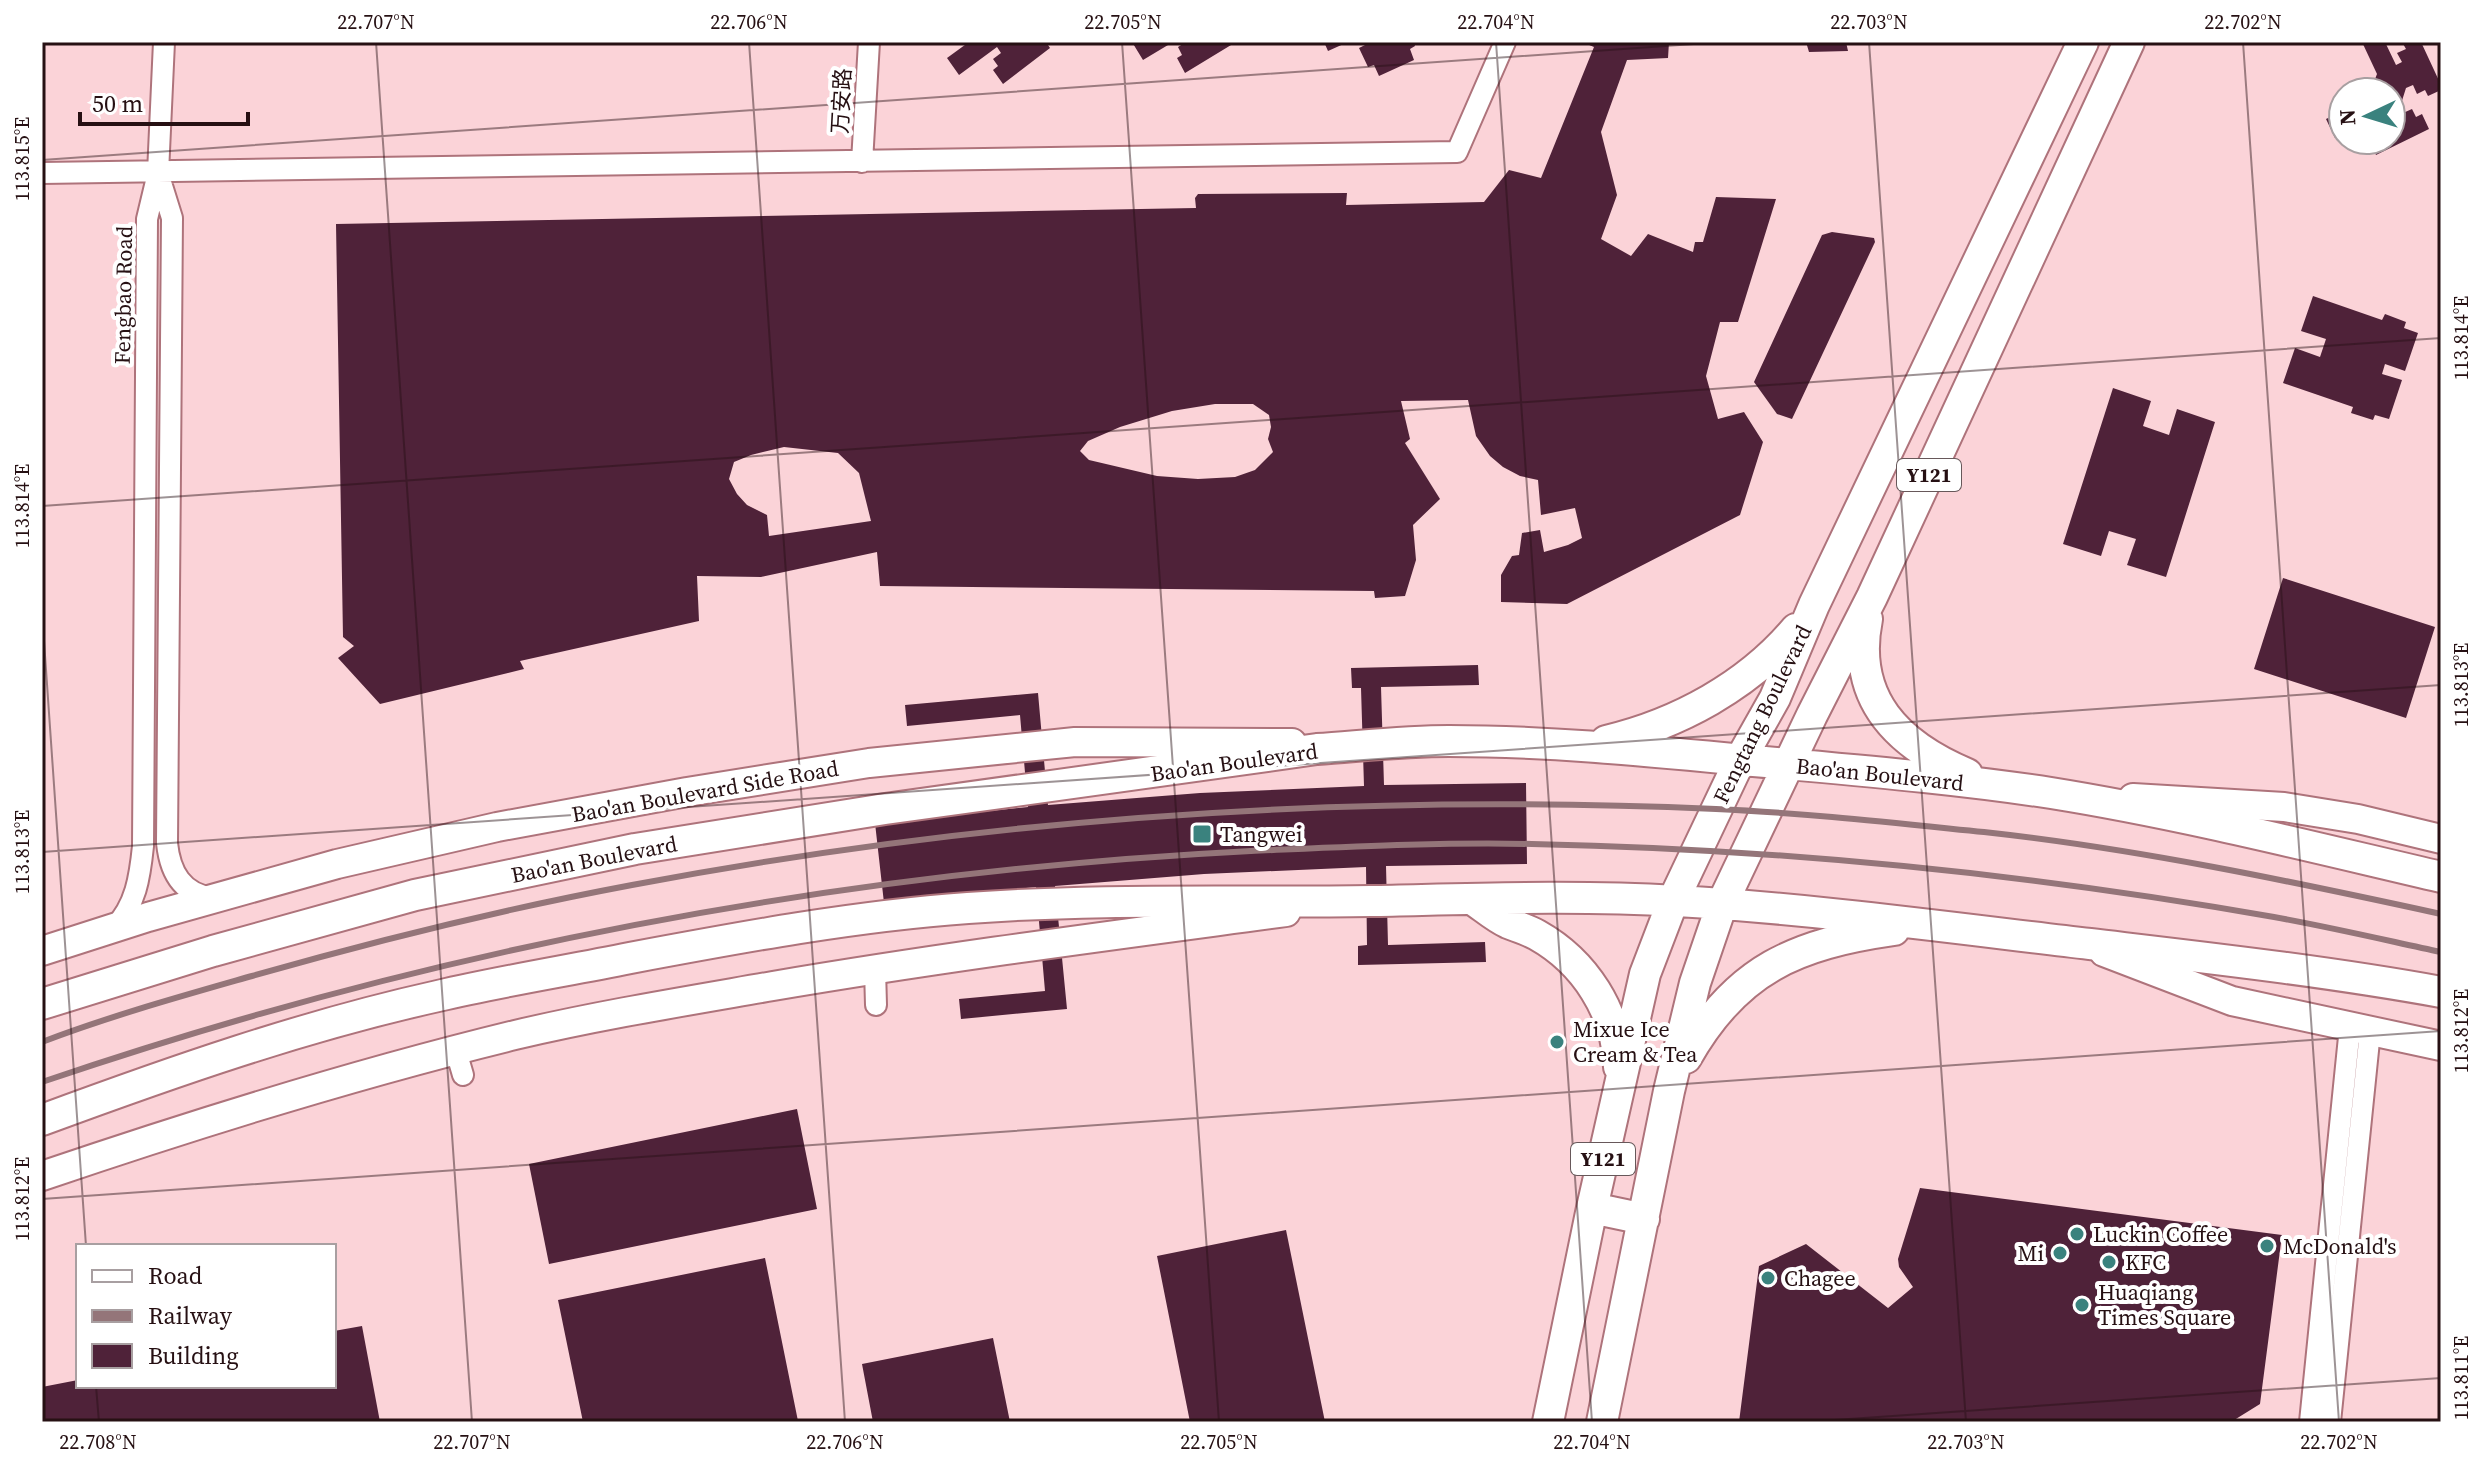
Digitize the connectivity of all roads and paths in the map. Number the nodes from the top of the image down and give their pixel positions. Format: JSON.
{"nodes":[{"id":1,"x":164,"y":42,"type":"edge"},
{"id":2,"x":869,"y":42,"type":"edge"},
{"id":3,"x":1505,"y":42,"type":"edge"},
{"id":4,"x":2083,"y":42,"type":"edge"},
{"id":5,"x":2129,"y":42,"type":"edge"},
{"id":6,"x":862,"y":162,"type":"junction"},
{"id":7,"x":42,"y":173,"type":"edge"},
{"id":8,"x":158,"y":173,"type":"junction"},
{"id":9,"x":1872,"y":597,"type":"junction"},
{"id":10,"x":1814,"y":605,"type":"junction"},
{"id":11,"x":1385,"y":744,"type":"junction"},
{"id":12,"x":1576,"y":745,"type":"junction"},
{"id":13,"x":1740,"y":760,"type":"junction"},
{"id":14,"x":1788,"y":764,"type":"junction"},
{"id":15,"x":1999,"y":787,"type":"junction"},
{"id":16,"x":2052,"y":794,"type":"junction"},
{"id":17,"x":2441,"y":839,"type":"edge"},
{"id":18,"x":2441,"y":877,"type":"edge"},
{"id":19,"x":218,"y":898,"type":"junction"},
{"id":20,"x":1472,"y":899,"type":"junction"},
{"id":21,"x":1365,"y":901,"type":"junction"},
{"id":22,"x":1673,"y":901,"type":"junction"},
{"id":23,"x":1722,"y":904,"type":"junction"},
{"id":24,"x":1930,"y":924,"type":"junction"},
{"id":25,"x":113,"y":929,"type":"junction"},
{"id":26,"x":2082,"y":943,"type":"junction"},
{"id":27,"x":42,"y":951,"type":"edge"},
{"id":28,"x":875,"y":969,"type":"junction"},
{"id":29,"x":2441,"y":992,"type":"edge"},
{"id":30,"x":42,"y":1004,"type":"edge"},
{"id":31,"x":876,"y":1005,"type":"dead end"},
{"id":32,"x":2360,"y":1029,"type":"junction"},
{"id":33,"x":2441,"y":1046,"type":"edge"},
{"id":34,"x":1620,"y":1086,"type":"junction"},
{"id":35,"x":1669,"y":1091,"type":"junction"},
{"id":36,"x":42,"y":1120,"type":"edge"},
{"id":37,"x":42,"y":1176,"type":"edge"},
{"id":38,"x":1592,"y":1208,"type":"junction"},
{"id":39,"x":1644,"y":1219,"type":"junction"},
{"id":40,"x":1548,"y":1422,"type":"edge"},
{"id":41,"x":1602,"y":1422,"type":"edge"},
{"id":42,"x":2310,"y":1422,"type":"edge"},
{"id":43,"x":2330,"y":1422,"type":"edge"}],
"edges":[{"from":1,"to":8,"type":"street"},
{"from":2,"to":6,"type":"street","name":"万安路"},
{"from":3,"to":6,"type":"street"},
{"from":4,"to":10,"type":"main road","name":"Fengtang Boulevard","number":"Y121"},
{"from":5,"to":9,"type":"main road","name":"Fengtang Boulevard","number":"Y121"},
{"from":6,"to":8,"type":"street"},
{"from":7,"to":8,"type":"street"},
{"from":8,"to":19,"type":"street"},
{"from":8,"to":25,"type":"street","name":"Fengbao Road"},
{"from":9,"to":14,"type":"main road","name":"Fengtang Boulevard","number":"Y121"},
{"from":9,"to":15,"type":"main road"},
{"from":10,"to":12,"type":"main road"},
{"from":10,"to":13,"type":"main road","name":"Fengtang Boulevard","number":"Y121"},
{"from":11,"to":12,"type":"main road","name":"Bao'an Boulevard"},
{"from":11,"to":19,"type":"main road","name":"Bao'an Boulevard Side Road"},
{"from":11,"to":30,"type":"main road","name":"Bao'an Boulevard"},
{"from":12,"to":13,"type":"main road","name":"Bao'an Boulevard"},
{"from":13,"to":14,"type":"main road","name":"Bao'an Boulevard"},
{"from":13,"to":22,"type":"main road","name":"Fengtang Boulevard","number":"Y121"},
{"from":14,"to":15,"type":"main road","name":"Bao'an Boulevard"},
{"from":14,"to":23,"type":"main road","name":"Fengtang Boulevard","number":"Y121"},
{"from":15,"to":16,"type":"main road","name":"Bao'an Boulevard"},
{"from":16,"to":17,"type":"main road"},
{"from":16,"to":18,"type":"main road","name":"Bao'an Boulevard"},
{"from":19,"to":25,"type":"main road","name":"Bao'an Boulevard Side Road"},
{"from":20,"to":21,"type":"main road"},
{"from":20,"to":22,"type":"main road"},
{"from":20,"to":34,"type":"main road"},
{"from":21,"to":28,"type":"main road"},
{"from":21,"to":36,"type":"main road"},
{"from":22,"to":23,"type":"main road"},
{"from":22,"to":34,"type":"main road","name":"Fengtang Boulevard","number":"Y121"},
{"from":23,"to":24,"type":"main road"},
{"from":23,"to":35,"type":"main road","name":"Fengtang Boulevard"},
{"from":24,"to":26,"type":"main road"},
{"from":24,"to":35,"type":"main road"},
{"from":25,"to":27,"type":"main road","name":"Bao'an Boulevard Side Road"},
{"from":26,"to":29,"type":"main road"},
{"from":26,"to":32,"type":"main road"},
{"from":28,"to":31,"type":"street"},
{"from":28,"to":37,"type":"main road"},
{"from":32,"to":33,"type":"main road"},
{"from":32,"to":42,"type":"street"},
{"from":32,"to":43,"type":"street"},
{"from":34,"to":38,"type":"main road","name":"Fengtang Boulevard","number":"Y121"},
{"from":35,"to":39,"type":"main road","name":"Fengtang Boulevard"},
{"from":38,"to":39,"type":"main road"},
{"from":38,"to":40,"type":"main road","name":"Fengtang Boulevard","number":"Y121"},
{"from":39,"to":41,"type":"main road","name":"Fengtang Boulevard"}]}
